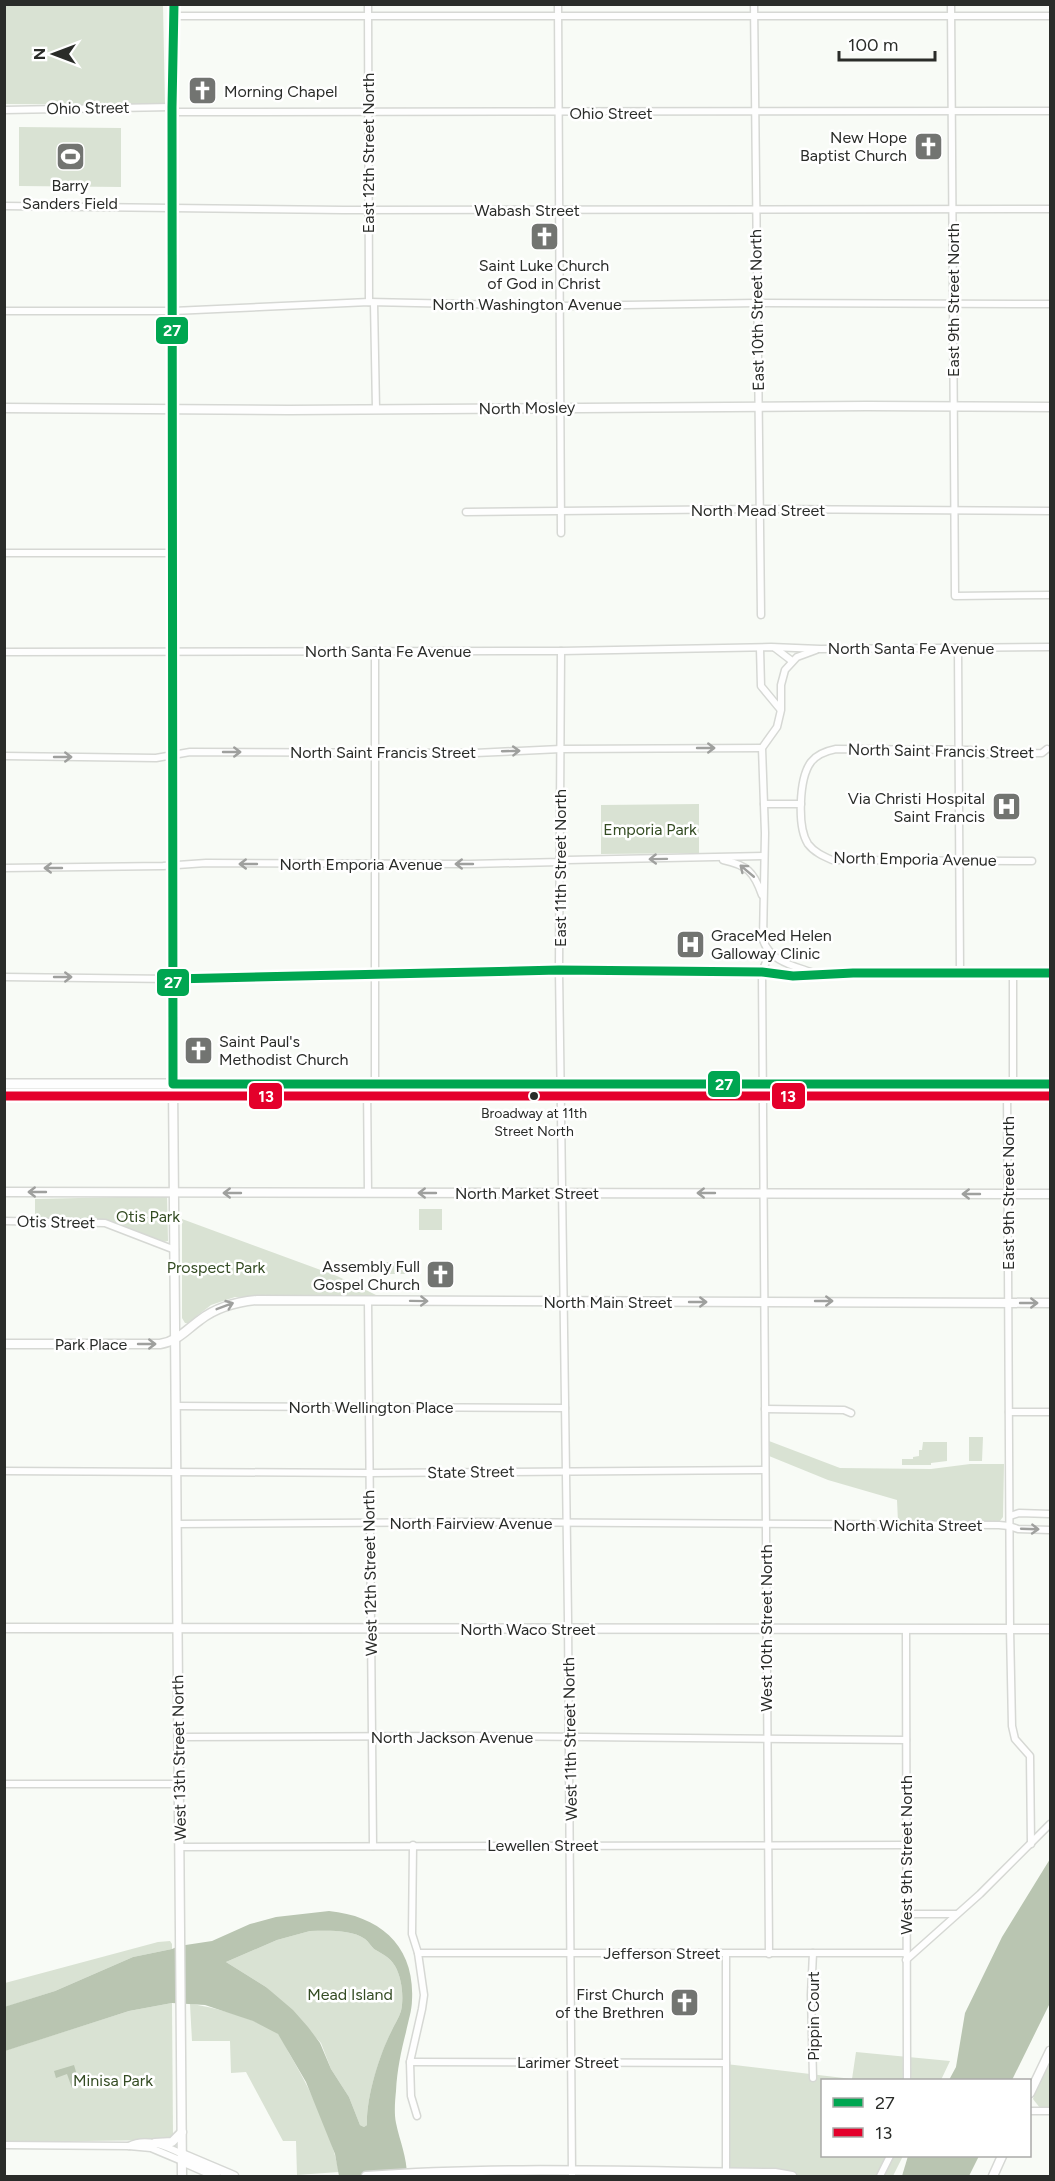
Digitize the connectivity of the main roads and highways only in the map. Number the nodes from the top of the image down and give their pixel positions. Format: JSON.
{"nodes":[{"id":1,"x":4,"y":1084,"type":"edge"},
{"id":2,"x":1050,"y":1084,"type":"edge"}],
"edges":[{"from":1,"to":2,"type":"main road"}]}
